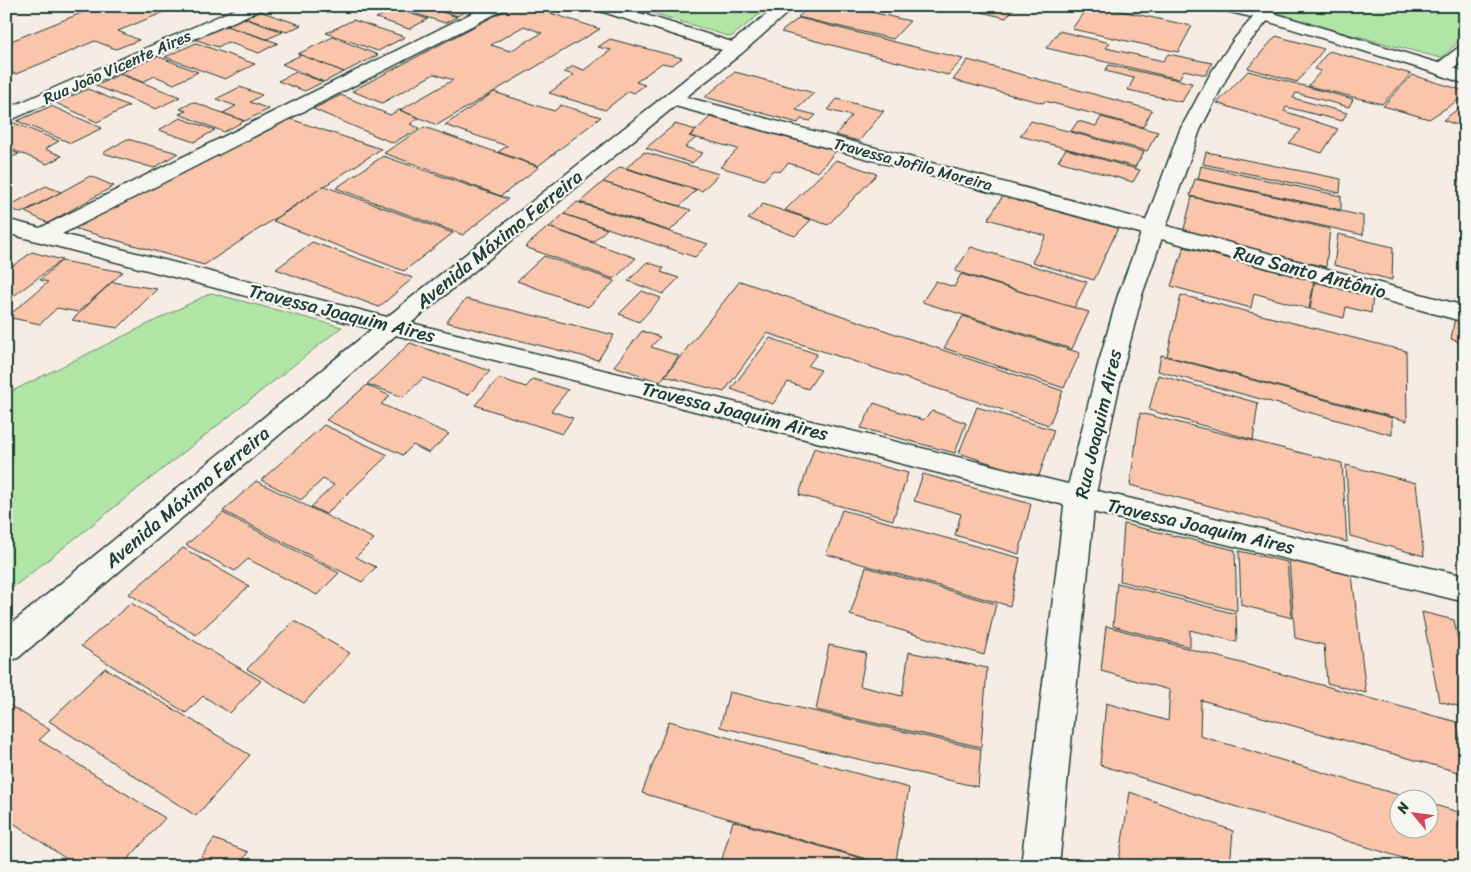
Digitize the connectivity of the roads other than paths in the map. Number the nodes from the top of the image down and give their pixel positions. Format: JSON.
{"nodes":[{"id":1,"x":256,"y":6,"type":"edge"},
{"id":2,"x":499,"y":6,"type":"edge"},
{"id":3,"x":787,"y":6,"type":"edge"},
{"id":4,"x":1223,"y":6,"type":"edge"},
{"id":5,"x":606,"y":7,"type":"edge"},
{"id":6,"x":1266,"y":10,"type":"edge"},
{"id":7,"x":736,"y":48,"type":"junction"},
{"id":8,"x":1465,"y":50,"type":"edge"},
{"id":9,"x":1441,"y":69,"type":"junction"},
{"id":10,"x":1465,"y":79,"type":"edge"},
{"id":11,"x":672,"y":99,"type":"junction"},
{"id":12,"x":6,"y":116,"type":"edge"},
{"id":13,"x":6,"y":226,"type":"edge"},
{"id":14,"x":1154,"y":230,"type":"junction"},
{"id":15,"x":43,"y":235,"type":"junction"},
{"id":16,"x":1465,"y":314,"type":"edge"},
{"id":17,"x":391,"y":326,"type":"junction"},
{"id":18,"x":1080,"y":498,"type":"junction"},
{"id":19,"x":1465,"y":589,"type":"edge"},
{"id":20,"x":6,"y":648,"type":"edge"},
{"id":21,"x":1040,"y":866,"type":"edge"}],
"edges":[{"from":1,"to":12,"type":"street","name":"Rua João Vicente Aires"},
{"from":2,"to":15,"type":"street"},
{"from":3,"to":7,"type":"street","name":"Avenida Máximo Ferreira"},
{"from":4,"to":6,"type":"street"},
{"from":5,"to":7,"type":"street"},
{"from":6,"to":9,"type":"street"},
{"from":6,"to":14,"type":"street","name":"Rua Joaquim Aires"},
{"from":7,"to":11,"type":"street","name":"Avenida Máximo Ferreira"},
{"from":8,"to":9,"type":"street"},
{"from":9,"to":10,"type":"street"},
{"from":11,"to":14,"type":"street","name":"Travessa Jofilo Moreira"},
{"from":11,"to":17,"type":"street","name":"Avenida Máximo Ferreira"},
{"from":13,"to":15,"type":"street","name":"Travessa Joaquim Aires"},
{"from":14,"to":16,"type":"street","name":"Rua Santo Antônio"},
{"from":14,"to":18,"type":"street","name":"Rua Joaquim Aires"},
{"from":15,"to":17,"type":"street","name":"Travessa Joaquim Aires"},
{"from":17,"to":18,"type":"street","name":"Travessa Joaquim Aires"},
{"from":17,"to":20,"type":"street","name":"Avenida Máximo Ferreira"},
{"from":18,"to":19,"type":"street","name":"Travessa Joaquim Aires"},
{"from":18,"to":21,"type":"street","name":"Rua Joaquim Aires"}]}
